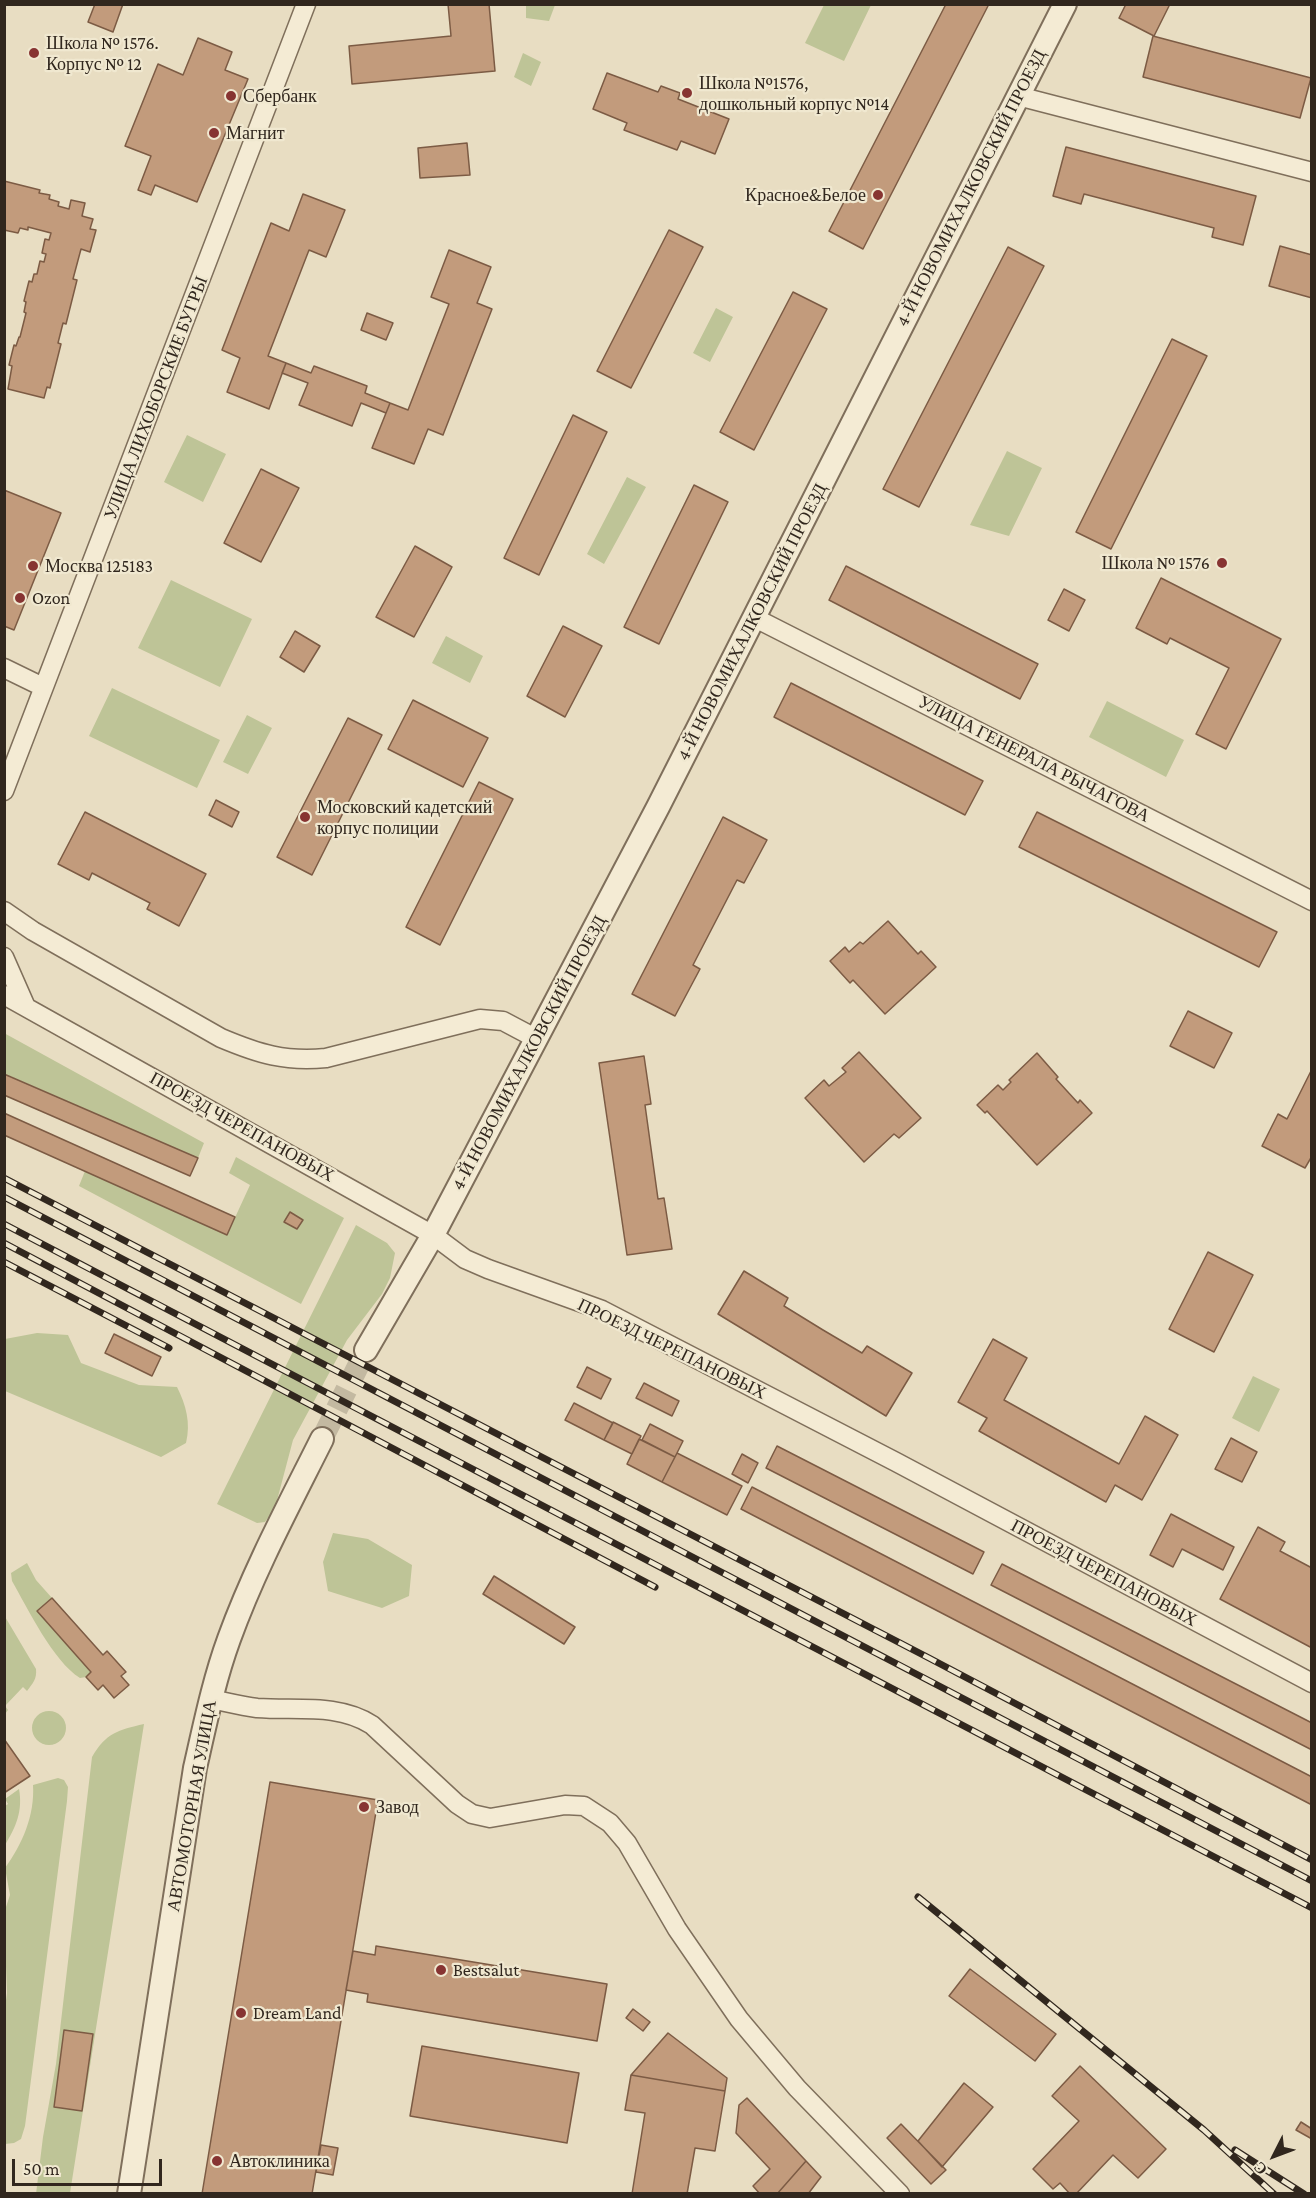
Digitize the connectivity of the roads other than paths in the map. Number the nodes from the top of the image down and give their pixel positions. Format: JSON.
{"nodes":[{"id":1,"x":306,"y":4,"type":"edge"},
{"id":2,"x":1065,"y":4,"type":"edge"},
{"id":3,"x":1018,"y":96,"type":"junction"},
{"id":4,"x":1311,"y":172,"type":"edge"},
{"id":5,"x":755,"y":618,"type":"junction"},
{"id":6,"x":4,"y":668,"type":"edge"},
{"id":7,"x":44,"y":687,"type":"junction"},
{"id":8,"x":4,"y":790,"type":"edge"},
{"id":9,"x":1311,"y":901,"type":"edge"},
{"id":10,"x":4,"y":911,"type":"edge"},
{"id":11,"x":4,"y":957,"type":"edge"},
{"id":12,"x":4,"y":995,"type":"edge"},
{"id":13,"x":26,"y":1007,"type":"junction"},
{"id":14,"x":537,"y":1039,"type":"junction"},
{"id":15,"x":433,"y":1235,"type":"junction"},
{"id":16,"x":366,"y":1350,"type":"tunnel mouth"},
{"id":17,"x":322,"y":1439,"type":"tunnel mouth"},
{"id":18,"x":1311,"y":1683,"type":"edge"},
{"id":19,"x":211,"y":1699,"type":"junction"},
{"id":20,"x":129,"y":2193,"type":"edge"},
{"id":21,"x":900,"y":2193,"type":"edge"}],
"edges":[{"from":1,"to":7,"type":"street","name":"УЛИЦА ЛИХОБОРСКИЕ БУГРЫ"},
{"from":2,"to":3,"type":"street","name":"4-Й НОВОМИХАЛКОВСКИЙ ПРОЕЗД"},
{"from":3,"to":4,"type":"street"},
{"from":3,"to":5,"type":"street","name":"4-Й НОВОМИХАЛКОВСКИЙ ПРОЕЗД"},
{"from":5,"to":9,"type":"street","name":"УЛИЦА ГЕНЕРАЛА РЫЧАГОВА"},
{"from":5,"to":14,"type":"street","name":"4-Й НОВОМИХАЛКОВСКИЙ ПРОЕЗД"},
{"from":6,"to":7,"type":"street"},
{"from":7,"to":8,"type":"street","name":"УЛИЦА ЛИХОБОРСКИЕ БУГРЫ"},
{"from":10,"to":14,"type":"street"},
{"from":11,"to":13,"type":"street"},
{"from":12,"to":13,"type":"street","name":"ПРОЕЗД ЧЕРЕПАНОВЫХ"},
{"from":13,"to":15,"type":"street","name":"ПРОЕЗД ЧЕРЕПАНОВЫХ"},
{"from":14,"to":15,"type":"street","name":"4-Й НОВОМИХАЛКОВСКИЙ ПРОЕЗД"},
{"from":15,"to":16,"type":"street"},
{"from":15,"to":18,"type":"street","name":"ПРОЕЗД ЧЕРЕПАНОВЫХ"},
{"from":17,"to":19,"type":"street","name":"АВТОМОТОРНАЯ УЛИЦА"},
{"from":19,"to":20,"type":"street","name":"АВТОМОТОРНАЯ УЛИЦА"},
{"from":19,"to":21,"type":"street"}]}
